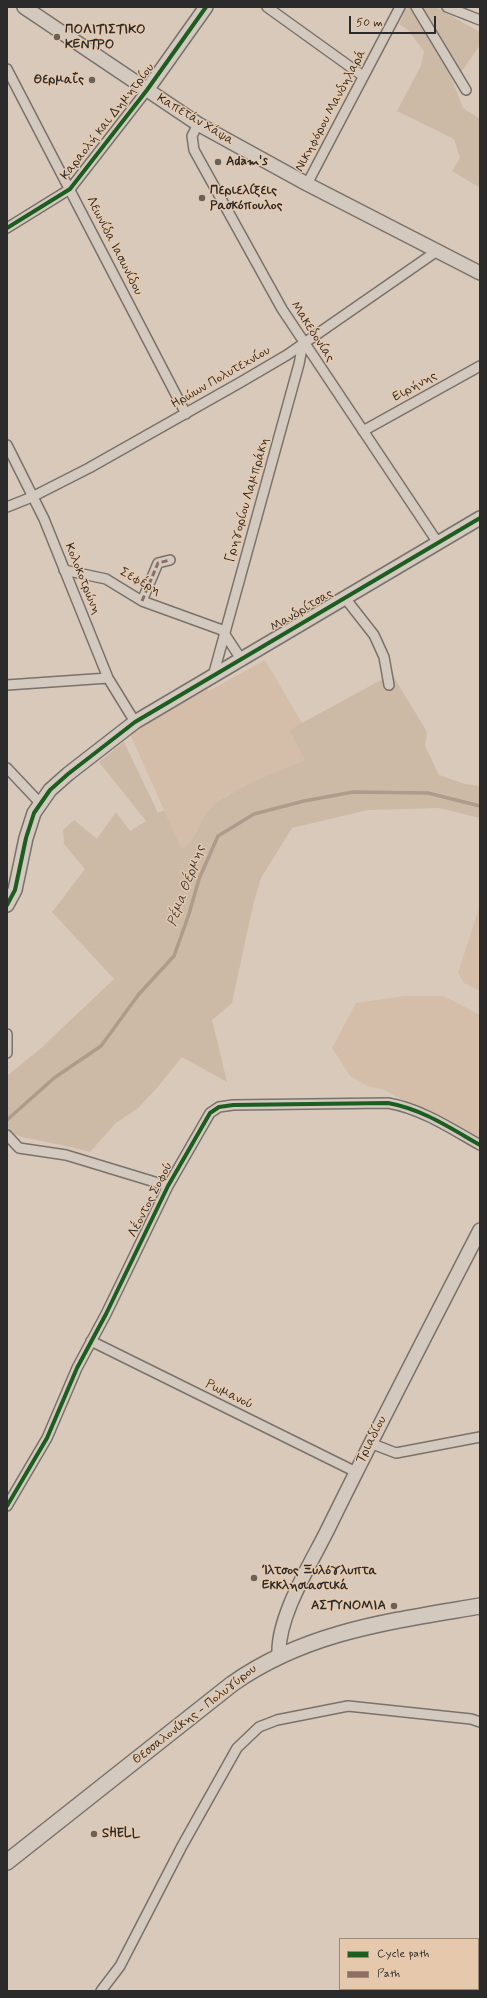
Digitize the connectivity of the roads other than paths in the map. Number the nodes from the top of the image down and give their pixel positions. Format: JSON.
{"nodes":[{"id":1,"x":24,"y":7,"type":"edge"},
{"id":2,"x":206,"y":7,"type":"edge"},
{"id":3,"x":267,"y":7,"type":"edge"},
{"id":4,"x":400,"y":7,"type":"edge"},
{"id":5,"x":416,"y":7,"type":"edge"},
{"id":6,"x":447,"y":7,"type":"edge"},
{"id":7,"x":480,"y":20,"type":"edge"},
{"id":8,"x":7,"y":69,"type":"edge"},
{"id":9,"x":363,"y":76,"type":"junction"},
{"id":10,"x":147,"y":90,"type":"junction"},
{"id":11,"x":466,"y":90,"type":"dead end"},
{"id":12,"x":198,"y":124,"type":"junction"},
{"id":13,"x":307,"y":184,"type":"junction"},
{"id":14,"x":70,"y":189,"type":"junction"},
{"id":15,"x":7,"y":228,"type":"edge"},
{"id":16,"x":437,"y":251,"type":"junction"},
{"id":17,"x":480,"y":273,"type":"edge"},
{"id":18,"x":303,"y":344,"type":"junction"},
{"id":19,"x":480,"y":366,"type":"edge"},
{"id":20,"x":186,"y":414,"type":"junction"},
{"id":21,"x":363,"y":431,"type":"junction"},
{"id":22,"x":7,"y":445,"type":"edge"},
{"id":23,"x":32,"y":497,"type":"junction"},
{"id":24,"x":7,"y":506,"type":"edge"},
{"id":25,"x":480,"y":518,"type":"edge"},
{"id":26,"x":438,"y":542,"type":"junction"},
{"id":27,"x":170,"y":560,"type":"dead end"},
{"id":28,"x":64,"y":570,"type":"junction"},
{"id":29,"x":345,"y":598,"type":"junction"},
{"id":30,"x":142,"y":601,"type":"junction"},
{"id":31,"x":225,"y":633,"type":"junction"},
{"id":32,"x":241,"y":660,"type":"junction"},
{"id":33,"x":213,"y":676,"type":"junction"},
{"id":34,"x":108,"y":678,"type":"junction"},
{"id":35,"x":7,"y":685,"type":"edge"},
{"id":36,"x":389,"y":686,"type":"dead end"},
{"id":37,"x":135,"y":722,"type":"junction"},
{"id":38,"x":7,"y":768,"type":"edge"},
{"id":39,"x":40,"y":803,"type":"junction"},
{"id":40,"x":7,"y":904,"type":"edge"},
{"id":41,"x":7,"y":1034,"type":"edge"},
{"id":42,"x":7,"y":1053,"type":"edge"},
{"id":43,"x":8,"y":1136,"type":"edge"},
{"id":44,"x":480,"y":1145,"type":"edge"},
{"id":45,"x":168,"y":1186,"type":"junction"},
{"id":46,"x":480,"y":1230,"type":"edge"},
{"id":47,"x":91,"y":1341,"type":"junction"},
{"id":48,"x":480,"y":1437,"type":"edge"},
{"id":49,"x":370,"y":1443,"type":"junction"},
{"id":50,"x":356,"y":1472,"type":"junction"},
{"id":51,"x":7,"y":1506,"type":"edge"},
{"id":52,"x":480,"y":1606,"type":"edge"},
{"id":53,"x":279,"y":1655,"type":"junction"},
{"id":54,"x":480,"y":1722,"type":"edge"},
{"id":55,"x":7,"y":1862,"type":"edge"},
{"id":56,"x":100,"y":1991,"type":"edge"}],
"edges":[{"from":1,"to":10,"type":"main road","name":"Καπετάν Χάψα"},
{"from":2,"to":10,"type":"main road","name":"Καραολή και Δημητρίου"},
{"from":3,"to":9,"type":"street"},
{"from":4,"to":9,"type":"street","name":"Νικηφόρου Μανδηλαρά"},
{"from":5,"to":11,"type":"street"},
{"from":6,"to":7,"type":"street"},
{"from":8,"to":14,"type":"street","name":"Λεωνίδα Ιασωνίδου"},
{"from":9,"to":13,"type":"street","name":"Νικηφόρου Μανδηλαρά"},
{"from":10,"to":12,"type":"main road","name":"Καπετάν Χάψα"},
{"from":10,"to":14,"type":"street","name":"Καραολή και Δημητρίου"},
{"from":12,"to":13,"type":"main road","name":"Καπετάν Χάψα"},
{"from":12,"to":18,"type":"street","name":"Μακεδονίας"},
{"from":13,"to":16,"type":"main road","name":"Καπετάν Χάψα"},
{"from":14,"to":15,"type":"street","name":"Καραολή και Δημητρίου"},
{"from":14,"to":20,"type":"street","name":"Λεωνίδα Ιασωνίδου"},
{"from":16,"to":17,"type":"main road","name":"Καπετάν Χάψα"},
{"from":16,"to":18,"type":"street","name":"Ηρώων Πολυτεχνίου"},
{"from":18,"to":20,"type":"street","name":"Ηρώων Πολυτεχνίου"},
{"from":18,"to":21,"type":"street","name":"Μακεδονίας"},
{"from":18,"to":31,"type":"street","name":"Γρηγορίου Λαμπράκη"},
{"from":19,"to":21,"type":"street","name":"Ειρήνης"},
{"from":20,"to":23,"type":"street","name":"Ηρώων Πολυτεχνίου"},
{"from":21,"to":26,"type":"street","name":"Μακεδονίας"},
{"from":22,"to":23,"type":"street","name":"Κολοκοτρώνη"},
{"from":23,"to":24,"type":"street","name":"Ηρώων Πολυτεχνίου"},
{"from":23,"to":28,"type":"street","name":"Κολοκοτρώνη"},
{"from":25,"to":26,"type":"main road","name":"Μανδρίτσας"},
{"from":26,"to":29,"type":"main road","name":"Μανδρίτσας"},
{"from":27,"to":30,"type":"street"},
{"from":28,"to":30,"type":"street","name":"Σεφέρη"},
{"from":28,"to":34,"type":"street","name":"Κολοκοτρώνη"},
{"from":29,"to":32,"type":"main road","name":"Μανδρίτσας"},
{"from":29,"to":36,"type":"street"},
{"from":30,"to":31,"type":"street","name":"Σεφέρη"},
{"from":31,"to":32,"type":"street"},
{"from":31,"to":33,"type":"street","name":"Γρηγορίου Λαμπράκη"},
{"from":32,"to":33,"type":"main road","name":"Μανδρίτσας"},
{"from":33,"to":37,"type":"main road","name":"Μανδρίτσας"},
{"from":34,"to":35,"type":"street"},
{"from":34,"to":37,"type":"street","name":"Κολοκοτρώνη"},
{"from":37,"to":39,"type":"main road","name":"Μανδρίτσας"},
{"from":38,"to":39,"type":"street"},
{"from":39,"to":40,"type":"main road","name":"Μανδρίτσας"},
{"from":41,"to":42,"type":"street"},
{"from":43,"to":45,"type":"street"},
{"from":44,"to":45,"type":"street","name":"Λέοντος Σοφού"},
{"from":45,"to":47,"type":"street","name":"Λέοντος Σοφού"},
{"from":46,"to":49,"type":"main road","name":"Τριαδίου"},
{"from":47,"to":50,"type":"street","name":"Ρωμανού"},
{"from":47,"to":51,"type":"street","name":"Λέοντος Σοφού"},
{"from":48,"to":49,"type":"street"},
{"from":49,"to":50,"type":"main road","name":"Τριαδίου"},
{"from":50,"to":53,"type":"main road","name":"Τριαδίου"},
{"from":52,"to":53,"type":"main road","name":"Θεσσαλονίκης - Πολυγύρου"},
{"from":53,"to":55,"type":"main road","name":"Θεσσαλονίκης - Πολυγύρου"},
{"from":54,"to":56,"type":"street"}]}
